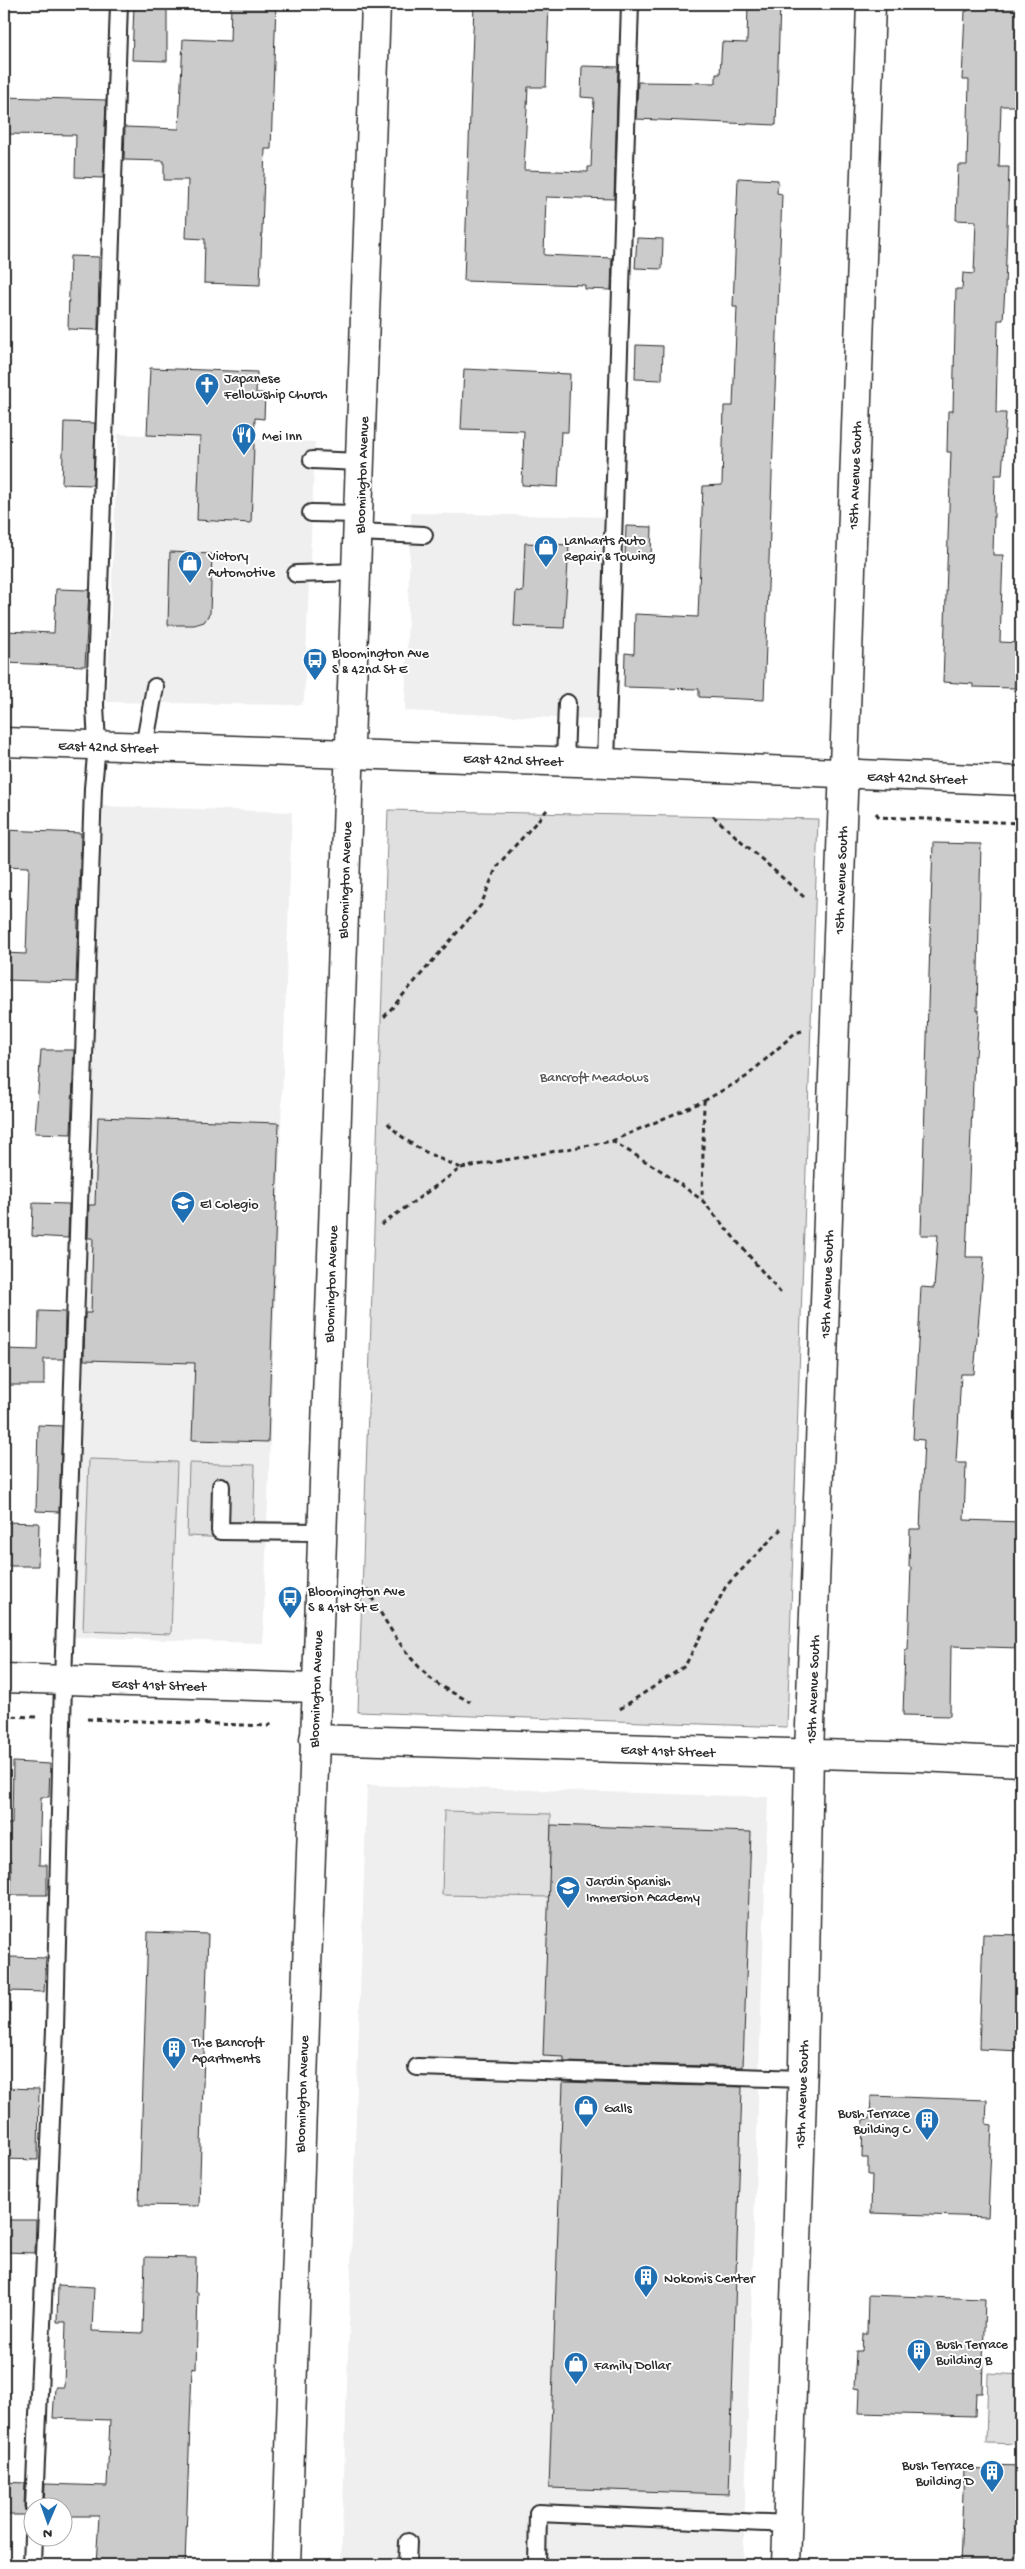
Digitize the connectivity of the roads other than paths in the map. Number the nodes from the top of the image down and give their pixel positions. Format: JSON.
{"nodes":[{"id":1,"x":119,"y":4,"type":"edge"},
{"id":2,"x":376,"y":4,"type":"edge"},
{"id":3,"x":630,"y":4,"type":"edge"},
{"id":4,"x":871,"y":4,"type":"edge"},
{"id":5,"x":312,"y":460,"type":"dead end"},
{"id":6,"x":361,"y":462,"type":"junction"},
{"id":7,"x":310,"y":513,"type":"dead end"},
{"id":8,"x":359,"y":523,"type":"junction"},
{"id":9,"x":424,"y":535,"type":"dead end"},
{"id":10,"x":357,"y":572,"type":"junction"},
{"id":11,"x":296,"y":574,"type":"dead end"},
{"id":12,"x":155,"y":687,"type":"dead end"},
{"id":13,"x":567,"y":704,"type":"dead end"},
{"id":14,"x":4,"y":742,"type":"edge"},
{"id":15,"x":97,"y":746,"type":"junction"},
{"id":16,"x":144,"y":747,"type":"junction"},
{"id":17,"x":349,"y":754,"type":"junction"},
{"id":18,"x":565,"y":761,"type":"junction"},
{"id":19,"x":606,"y":763,"type":"junction"},
{"id":20,"x":844,"y":773,"type":"junction"},
{"id":21,"x":1021,"y":781,"type":"edge"},
{"id":22,"x":221,"y":1486,"type":"dead end"},
{"id":23,"x":321,"y":1532,"type":"junction"},
{"id":24,"x":4,"y":1678,"type":"edge"},
{"id":25,"x":63,"y":1681,"type":"junction"},
{"id":26,"x":315,"y":1688,"type":"junction"},
{"id":27,"x":314,"y":1739,"type":"junction"},
{"id":28,"x":809,"y":1754,"type":"junction"},
{"id":29,"x":1021,"y":1762,"type":"edge"},
{"id":30,"x":417,"y":2067,"type":"dead end"},
{"id":31,"x":802,"y":2078,"type":"junction"},
{"id":32,"x":34,"y":2496,"type":"edge"},
{"id":33,"x":789,"y":2524,"type":"junction"},
{"id":34,"x":408,"y":2542,"type":"dead end"},
{"id":35,"x":33,"y":2546,"type":"edge"},
{"id":36,"x":32,"y":2565,"type":"edge"},
{"id":37,"x":286,"y":2565,"type":"edge"},
{"id":38,"x":407,"y":2565,"type":"edge"},
{"id":39,"x":537,"y":2565,"type":"edge"},
{"id":40,"x":786,"y":2565,"type":"edge"}],
"edges":[{"from":1,"to":15,"type":"lane"},
{"from":2,"to":6,"type":"street","name":"Bloomington Avenue"},
{"from":3,"to":19,"type":"lane"},
{"from":4,"to":20,"type":"street","name":"15th Avenue South"},
{"from":5,"to":6,"type":"lane"},
{"from":6,"to":8,"type":"street","name":"Bloomington Avenue"},
{"from":7,"to":8,"type":"lane"},
{"from":8,"to":9,"type":"lane"},
{"from":8,"to":10,"type":"street","name":"Bloomington Avenue"},
{"from":10,"to":11,"type":"lane"},
{"from":10,"to":17,"type":"street","name":"Bloomington Avenue"},
{"from":12,"to":16,"type":"lane"},
{"from":13,"to":18,"type":"lane"},
{"from":14,"to":15,"type":"street","name":"East 42nd Street"},
{"from":15,"to":16,"type":"street","name":"East 42nd Street"},
{"from":15,"to":25,"type":"lane"},
{"from":16,"to":17,"type":"street","name":"East 42nd Street"},
{"from":17,"to":18,"type":"street","name":"East 42nd Street"},
{"from":17,"to":23,"type":"street","name":"Bloomington Avenue"},
{"from":18,"to":19,"type":"street","name":"East 42nd Street"},
{"from":19,"to":20,"type":"street","name":"East 42nd Street"},
{"from":20,"to":21,"type":"street","name":"East 42nd Street"},
{"from":20,"to":28,"type":"street","name":"15th Avenue South"},
{"from":22,"to":23,"type":"lane"},
{"from":23,"to":26,"type":"street","name":"Bloomington Avenue"},
{"from":24,"to":25,"type":"street","name":"East 41st Street"},
{"from":25,"to":26,"type":"street","name":"East 41st Street"},
{"from":25,"to":32,"type":"lane"},
{"from":26,"to":27,"type":"street","name":"Bloomington Avenue"},
{"from":27,"to":28,"type":"street","name":"East 41st Street"},
{"from":27,"to":37,"type":"street","name":"Bloomington Avenue"},
{"from":28,"to":29,"type":"street","name":"East 41st Street"},
{"from":28,"to":31,"type":"street","name":"15th Avenue South"},
{"from":30,"to":31,"type":"lane"},
{"from":31,"to":33,"type":"street","name":"15th Avenue South"},
{"from":33,"to":39,"type":"lane"},
{"from":33,"to":40,"type":"street","name":"15th Avenue South"},
{"from":34,"to":38,"type":"lane"},
{"from":35,"to":36,"type":"lane"}]}
